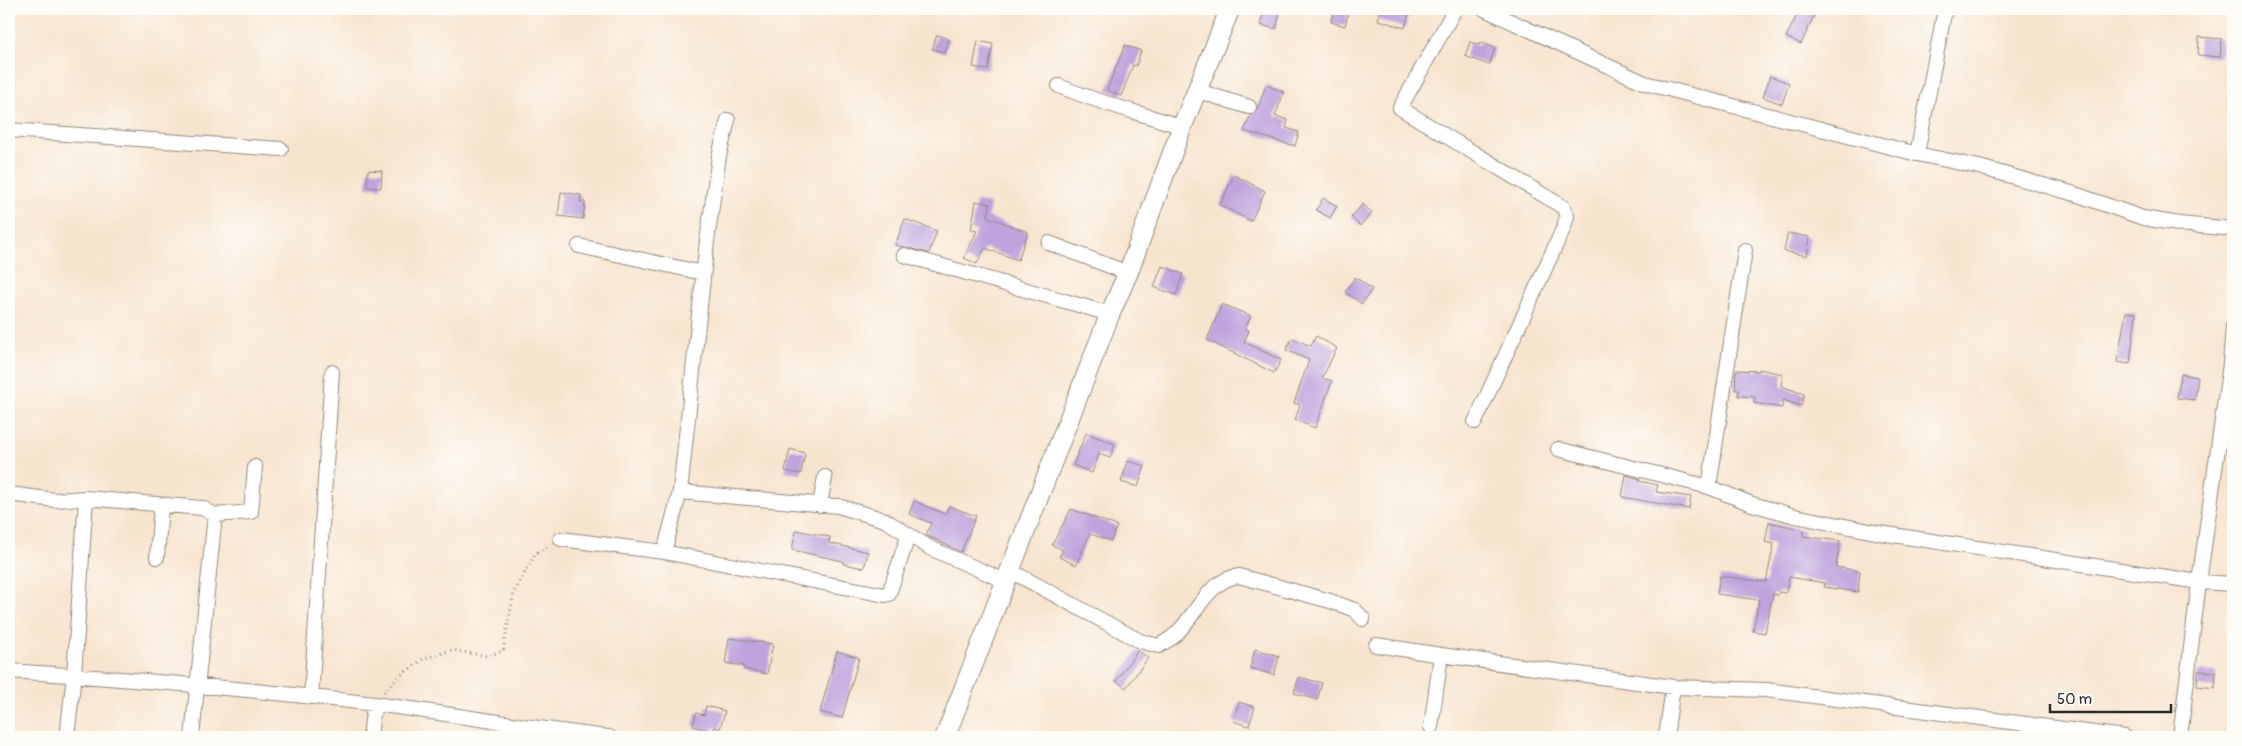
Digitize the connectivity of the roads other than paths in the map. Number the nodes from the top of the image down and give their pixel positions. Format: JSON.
{"nodes":[{"id":1,"x":1230,"y":9,"type":"edge"},
{"id":2,"x":1455,"y":9,"type":"edge"},
{"id":3,"x":1484,"y":9,"type":"edge"},
{"id":4,"x":1946,"y":9,"type":"edge"},
{"id":5,"x":1060,"y":86,"type":"dead end"},
{"id":6,"x":1198,"y":90,"type":"junction"},
{"id":7,"x":1250,"y":107,"type":"dead end"},
{"id":8,"x":728,"y":120,"type":"dead end"},
{"id":9,"x":1182,"y":127,"type":"junction"},
{"id":10,"x":9,"y":130,"type":"edge"},
{"id":11,"x":281,"y":149,"type":"dead end"},
{"id":12,"x":1917,"y":154,"type":"junction"},
{"id":13,"x":2233,"y":229,"type":"edge"},
{"id":14,"x":1049,"y":243,"type":"dead end"},
{"id":15,"x":579,"y":246,"type":"dead end"},
{"id":16,"x":1745,"y":250,"type":"dead end"},
{"id":17,"x":904,"y":255,"type":"dead end"},
{"id":18,"x":703,"y":273,"type":"junction"},
{"id":19,"x":1128,"y":273,"type":"junction"},
{"id":20,"x":1110,"y":314,"type":"junction"},
{"id":21,"x":2233,"y":326,"type":"edge"},
{"id":22,"x":332,"y":372,"type":"dead end"},
{"id":23,"x":1475,"y":422,"type":"dead end"},
{"id":24,"x":1558,"y":449,"type":"dead end"},
{"id":25,"x":255,"y":467,"type":"dead end"},
{"id":26,"x":825,"y":477,"type":"dead end"},
{"id":27,"x":1709,"y":487,"type":"junction"},
{"id":28,"x":680,"y":492,"type":"junction"},
{"id":29,"x":9,"y":494,"type":"edge"},
{"id":30,"x":86,"y":498,"type":"junction"},
{"id":31,"x":820,"y":505,"type":"junction"},
{"id":32,"x":161,"y":506,"type":"junction"},
{"id":33,"x":215,"y":515,"type":"junction"},
{"id":34,"x":908,"y":536,"type":"junction"},
{"id":35,"x":560,"y":539,"type":"road end"},
{"id":36,"x":664,"y":552,"type":"junction"},
{"id":37,"x":157,"y":557,"type":"dead end"},
{"id":38,"x":1007,"y":575,"type":"junction"},
{"id":39,"x":2199,"y":582,"type":"junction"},
{"id":40,"x":2233,"y":584,"type":"edge"},
{"id":41,"x":1363,"y":619,"type":"dead end"},
{"id":42,"x":1376,"y":644,"type":"dead end"},
{"id":43,"x":1441,"y":655,"type":"junction"},
{"id":44,"x":9,"y":671,"type":"edge"},
{"id":45,"x":74,"y":675,"type":"junction"},
{"id":46,"x":197,"y":685,"type":"junction"},
{"id":47,"x":1673,"y":687,"type":"junction"},
{"id":48,"x":311,"y":698,"type":"junction"},
{"id":49,"x":374,"y":704,"type":"junction"},
{"id":50,"x":1431,"y":727,"type":"dead end"},
{"id":51,"x":67,"y":737,"type":"edge"},
{"id":52,"x":192,"y":737,"type":"edge"},
{"id":53,"x":370,"y":737,"type":"edge"},
{"id":54,"x":609,"y":737,"type":"edge"},
{"id":55,"x":945,"y":737,"type":"edge"},
{"id":56,"x":1666,"y":737,"type":"edge"},
{"id":57,"x":2125,"y":737,"type":"edge"},
{"id":58,"x":2180,"y":737,"type":"edge"}],
"edges":[{"from":1,"to":6,"type":"street"},
{"from":2,"to":23,"type":"street"},
{"from":3,"to":12,"type":"street"},
{"from":4,"to":12,"type":"street"},
{"from":5,"to":9,"type":"street"},
{"from":6,"to":7,"type":"street"},
{"from":6,"to":9,"type":"street"},
{"from":8,"to":18,"type":"street"},
{"from":9,"to":19,"type":"street"},
{"from":10,"to":11,"type":"street"},
{"from":12,"to":13,"type":"street"},
{"from":14,"to":19,"type":"street"},
{"from":15,"to":18,"type":"street"},
{"from":16,"to":27,"type":"street"},
{"from":17,"to":20,"type":"street"},
{"from":18,"to":28,"type":"street"},
{"from":19,"to":20,"type":"street"},
{"from":20,"to":38,"type":"street"},
{"from":21,"to":39,"type":"street"},
{"from":22,"to":48,"type":"street"},
{"from":24,"to":27,"type":"street"},
{"from":25,"to":33,"type":"street"},
{"from":26,"to":31,"type":"street"},
{"from":27,"to":39,"type":"street"},
{"from":28,"to":31,"type":"street"},
{"from":28,"to":36,"type":"street"},
{"from":29,"to":30,"type":"street"},
{"from":30,"to":32,"type":"street"},
{"from":30,"to":45,"type":"street"},
{"from":31,"to":34,"type":"street"},
{"from":32,"to":33,"type":"street"},
{"from":32,"to":37,"type":"street"},
{"from":33,"to":46,"type":"street"},
{"from":34,"to":36,"type":"street"},
{"from":34,"to":38,"type":"street"},
{"from":35,"to":36,"type":"street"},
{"from":38,"to":41,"type":"street"},
{"from":38,"to":55,"type":"street"},
{"from":39,"to":40,"type":"street"},
{"from":39,"to":58,"type":"street"},
{"from":42,"to":43,"type":"street"},
{"from":43,"to":47,"type":"street"},
{"from":43,"to":50,"type":"street"},
{"from":44,"to":45,"type":"street"},
{"from":45,"to":46,"type":"street"},
{"from":45,"to":51,"type":"street"},
{"from":46,"to":48,"type":"street"},
{"from":46,"to":52,"type":"street"},
{"from":47,"to":56,"type":"street"},
{"from":47,"to":57,"type":"street"},
{"from":48,"to":49,"type":"street"},
{"from":49,"to":53,"type":"street"},
{"from":49,"to":54,"type":"street"}]}
